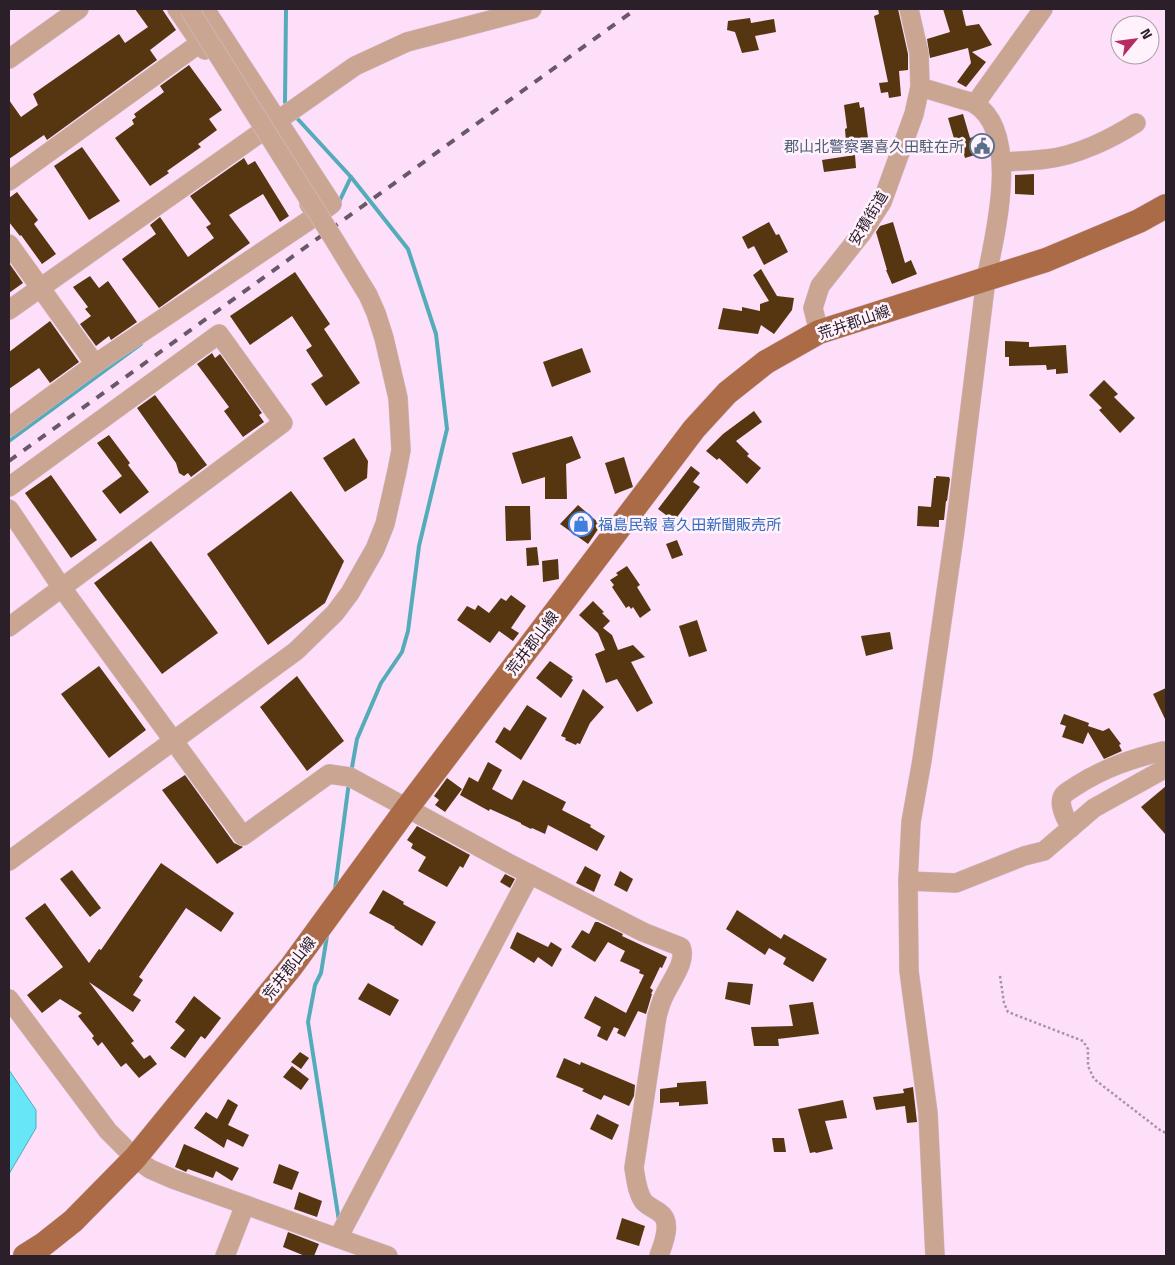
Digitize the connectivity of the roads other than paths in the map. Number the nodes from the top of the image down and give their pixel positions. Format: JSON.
{"nodes":[{"id":1,"x":79,"y":9,"type":"edge"},
{"id":2,"x":177,"y":9,"type":"edge"},
{"id":3,"x":189,"y":9,"type":"edge"},
{"id":4,"x":205,"y":9,"type":"edge"},
{"id":5,"x":532,"y":9,"type":"edge"},
{"id":6,"x":909,"y":9,"type":"edge"},
{"id":7,"x":1044,"y":9,"type":"edge"},
{"id":8,"x":200,"y":43,"type":"junction"},
{"id":9,"x":9,"y":59,"type":"edge"},
{"id":10,"x":920,"y":87,"type":"junction"},
{"id":11,"x":975,"y":104,"type":"junction"},
{"id":12,"x":279,"y":120,"type":"junction"},
{"id":13,"x":1136,"y":123,"type":"dead end"},
{"id":14,"x":260,"y":134,"type":"junction"},
{"id":15,"x":1002,"y":162,"type":"junction"},
{"id":16,"x":9,"y":181,"type":"edge"},
{"id":17,"x":1166,"y":206,"type":"edge"},
{"id":18,"x":316,"y":215,"type":"junction"},
{"id":19,"x":9,"y":244,"type":"edge"},
{"id":20,"x":986,"y":279,"type":"junction"},
{"id":21,"x":40,"y":288,"type":"junction"},
{"id":22,"x":9,"y":310,"type":"edge"},
{"id":23,"x":819,"y":332,"type":"junction"},
{"id":24,"x":95,"y":364,"type":"junction"},
{"id":25,"x":9,"y":427,"type":"edge"},
{"id":26,"x":9,"y":487,"type":"edge"},
{"id":27,"x":9,"y":509,"type":"edge"},
{"id":28,"x":62,"y":588,"type":"junction"},
{"id":29,"x":9,"y":627,"type":"edge"},
{"id":30,"x":174,"y":740,"type":"junction"},
{"id":31,"x":1166,"y":752,"type":"edge"},
{"id":32,"x":1166,"y":768,"type":"edge"},
{"id":33,"x":407,"y":808,"type":"junction"},
{"id":34,"x":1071,"y":828,"type":"junction"},
{"id":35,"x":9,"y":861,"type":"edge"},
{"id":36,"x":530,"y":874,"type":"junction"},
{"id":37,"x":908,"y":881,"type":"junction"},
{"id":38,"x":9,"y":999,"type":"edge"},
{"id":39,"x":135,"y":1158,"type":"junction"},
{"id":40,"x":245,"y":1204,"type":"junction"},
{"id":41,"x":338,"y":1238,"type":"junction"},
{"id":42,"x":24,"y":1256,"type":"edge"},
{"id":43,"x":225,"y":1256,"type":"edge"},
{"id":44,"x":388,"y":1256,"type":"edge"},
{"id":45,"x":659,"y":1256,"type":"edge"},
{"id":46,"x":935,"y":1256,"type":"edge"}],
"edges":[{"from":1,"to":9,"type":"street"},
{"from":2,"to":8,"type":"street"},
{"from":3,"to":30,"type":"street","bridge":true},
{"from":4,"to":12,"type":"street"},
{"from":5,"to":12,"type":"street"},
{"from":6,"to":10,"type":"street","name":"安積街道"},
{"from":7,"to":11,"type":"street"},
{"from":8,"to":14,"type":"street"},
{"from":8,"to":16,"type":"street"},
{"from":10,"to":11,"type":"street"},
{"from":10,"to":23,"type":"street","name":"安積街道"},
{"from":11,"to":15,"type":"street"},
{"from":12,"to":14,"type":"street"},
{"from":12,"to":18,"type":"street"},
{"from":13,"to":15,"type":"street"},
{"from":14,"to":18,"type":"street"},
{"from":14,"to":21,"type":"street"},
{"from":15,"to":20,"type":"street"},
{"from":17,"to":20,"type":"main road","name":"荒井郡山線"},
{"from":18,"to":24,"type":"street"},
{"from":19,"to":21,"type":"street"},
{"from":20,"to":23,"type":"main road","name":"荒井郡山線"},
{"from":20,"to":37,"type":"street"},
{"from":21,"to":22,"type":"street"},
{"from":21,"to":24,"type":"street"},
{"from":23,"to":33,"type":"main road","name":"荒井郡山線"},
{"from":24,"to":25,"type":"street"},
{"from":26,"to":28,"type":"street"},
{"from":27,"to":28,"type":"street"},
{"from":28,"to":29,"type":"street"},
{"from":28,"to":30,"type":"street"},
{"from":30,"to":33,"type":"street"},
{"from":30,"to":35,"type":"street"},
{"from":31,"to":34,"type":"street"},
{"from":32,"to":34,"type":"street"},
{"from":33,"to":36,"type":"street"},
{"from":33,"to":39,"type":"main road","name":"荒井郡山線"},
{"from":34,"to":37,"type":"street"},
{"from":36,"to":41,"type":"street"},
{"from":36,"to":45,"type":"street"},
{"from":37,"to":46,"type":"street"},
{"from":38,"to":39,"type":"street"},
{"from":39,"to":40,"type":"street"},
{"from":39,"to":42,"type":"main road","name":"荒井郡山線"},
{"from":40,"to":41,"type":"street"},
{"from":40,"to":43,"type":"street"},
{"from":41,"to":44,"type":"street"}]}
